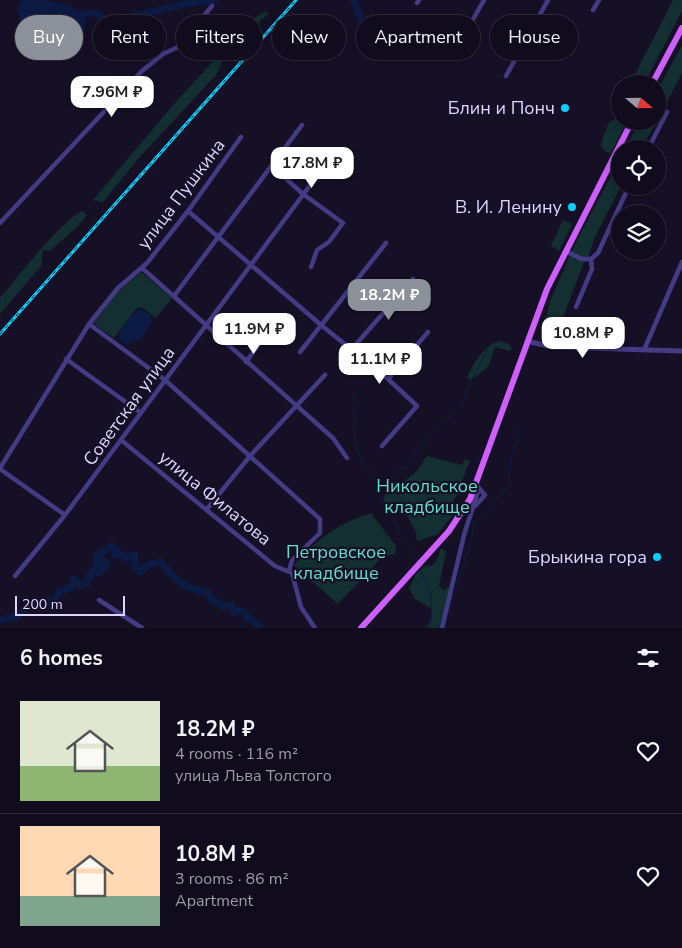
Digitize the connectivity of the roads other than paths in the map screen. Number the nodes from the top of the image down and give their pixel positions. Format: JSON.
{"nodes":[{"id":1,"x":484,"y":0,"type":"edge"},
{"id":2,"x":548,"y":0,"type":"edge"},
{"id":3,"x":599,"y":0,"type":"edge"},
{"id":4,"x":212,"y":6,"type":"dead end"},
{"id":5,"x":593,"y":10,"type":"dead end"},
{"id":6,"x":476,"y":15,"type":"edge"},
{"id":7,"x":682,"y":28,"type":"edge"},
{"id":8,"x":657,"y":75,"type":"edge"},
{"id":9,"x":506,"y":76,"type":"dead end"},
{"id":10,"x":667,"y":112,"type":"dead end"},
{"id":11,"x":302,"y":125,"type":"dead end"},
{"id":12,"x":627,"y":130,"type":"edge"},
{"id":13,"x":241,"y":137,"type":"dead end"},
{"id":14,"x":653,"y":140,"type":"edge"},
{"id":15,"x":339,"y":158,"type":"dead end"},
{"id":16,"x":272,"y":166,"type":"junction"},
{"id":17,"x":303,"y":194,"type":"junction"},
{"id":18,"x":625,"y":195,"type":"edge"},
{"id":19,"x":188,"y":211,"type":"junction"},
{"id":20,"x":0,"y":223,"type":"edge"},
{"id":21,"x":220,"y":238,"type":"junction"},
{"id":22,"x":386,"y":243,"type":"dead end"},
{"id":23,"x":565,"y":251,"type":"junction"},
{"id":24,"x":591,"y":259,"type":"junction"},
{"id":25,"x":682,"y":262,"type":"edge"},
{"id":26,"x":250,"y":265,"type":"junction"},
{"id":27,"x":311,"y":266,"type":"dead end"},
{"id":28,"x":142,"y":268,"type":"junction"},
{"id":29,"x":413,"y":279,"type":"dead end"},
{"id":30,"x":174,"y":296,"type":"junction"},
{"id":31,"x":576,"y":307,"type":"dead end"},
{"id":32,"x":88,"y":324,"type":"junction"},
{"id":33,"x":321,"y":325,"type":"junction"},
{"id":34,"x":206,"y":326,"type":"junction"},
{"id":35,"x":270,"y":329,"type":"dead end"},
{"id":36,"x":428,"y":332,"type":"dead end"},
{"id":37,"x":528,"y":341,"type":"junction"},
{"id":38,"x":351,"y":350,"type":"junction"},
{"id":39,"x":644,"y":350,"type":"junction"},
{"id":40,"x":682,"y":351,"type":"edge"},
{"id":41,"x":300,"y":352,"type":"dead end"},
{"id":42,"x":66,"y":360,"type":"junction"},
{"id":43,"x":246,"y":362,"type":"junction"},
{"id":44,"x":324,"y":375,"type":"dead end"},
{"id":45,"x":388,"y":378,"type":"junction"},
{"id":46,"x":165,"y":380,"type":"junction"},
{"id":47,"x":295,"y":406,"type":"junction"},
{"id":48,"x":141,"y":413,"type":"junction"},
{"id":49,"x":122,"y":440,"type":"junction"},
{"id":50,"x":382,"y":446,"type":"dead end"},
{"id":51,"x":250,"y":456,"type":"junction"},
{"id":52,"x":347,"y":458,"type":"dead end"},
{"id":53,"x":0,"y":468,"type":"edge"},
{"id":54,"x":478,"y":487,"type":"junction"},
{"id":55,"x":207,"y":509,"type":"junction"},
{"id":56,"x":65,"y":515,"type":"junction"},
{"id":57,"x":289,"y":570,"type":"junction"},
{"id":58,"x":15,"y":576,"type":"dead end"},
{"id":59,"x":99,"y":600,"type":"dead end"},
{"id":60,"x":138,"y":627,"type":"edge"},
{"id":61,"x":315,"y":628,"type":"edge"},
{"id":62,"x":361,"y":628,"type":"edge"},
{"id":63,"x":442,"y":628,"type":"edge"}],
"edges":[{"from":1,"to":6,"type":"street"},
{"from":2,"to":9,"type":"street"},
{"from":3,"to":5,"type":"street"},
{"from":4,"to":20,"type":"street"},
{"from":7,"to":8,"type":"main road"},
{"from":10,"to":14,"type":"street"},
{"from":11,"to":16,"type":"street"},
{"from":12,"to":23,"type":"main road"},
{"from":13,"to":19,"type":"street","name":"улица Пушкина"},
{"from":15,"to":17,"type":"street","name":"Советская улица"},
{"from":16,"to":17,"type":"street"},
{"from":16,"to":21,"type":"street"},
{"from":17,"to":26,"type":"street","name":"Советская улица"},
{"from":17,"to":27,"type":"street"},
{"from":18,"to":24,"type":"street"},
{"from":19,"to":21,"type":"street"},
{"from":19,"to":28,"type":"street","name":"улица Пушкина"},
{"from":21,"to":26,"type":"street"},
{"from":21,"to":30,"type":"street"},
{"from":22,"to":33,"type":"street"},
{"from":23,"to":24,"type":"street"},
{"from":23,"to":37,"type":"main road"},
{"from":24,"to":31,"type":"street"},
{"from":25,"to":39,"type":"street"},
{"from":26,"to":33,"type":"street"},
{"from":26,"to":34,"type":"street","name":"Советская улица"},
{"from":28,"to":30,"type":"street"},
{"from":28,"to":32,"type":"street","name":"улица Пушкина"},
{"from":29,"to":38,"type":"street"},
{"from":30,"to":34,"type":"street"},
{"from":32,"to":42,"type":"street","name":"улица Пушкина"},
{"from":32,"to":46,"type":"street"},
{"from":33,"to":38,"type":"street"},
{"from":33,"to":41,"type":"street"},
{"from":34,"to":43,"type":"street"},
{"from":34,"to":46,"type":"street","name":"Советская улица"},
{"from":35,"to":43,"type":"street"},
{"from":36,"to":45,"type":"street"},
{"from":37,"to":39,"type":"street"},
{"from":37,"to":54,"type":"main road"},
{"from":38,"to":45,"type":"street"},
{"from":39,"to":40,"type":"street"},
{"from":42,"to":48,"type":"street"},
{"from":42,"to":53,"type":"street","name":"улица Пушкина"},
{"from":43,"to":47,"type":"street"},
{"from":44,"to":47,"type":"street"},
{"from":45,"to":50,"type":"street"},
{"from":46,"to":48,"type":"street","name":"Советская улица"},
{"from":46,"to":51,"type":"street"},
{"from":47,"to":51,"type":"street"},
{"from":47,"to":52,"type":"street"},
{"from":48,"to":49,"type":"street","name":"Советская улица"},
{"from":49,"to":55,"type":"street","name":"улица Филатова"},
{"from":49,"to":56,"type":"street","name":"Советская улица"},
{"from":51,"to":55,"type":"street"},
{"from":51,"to":57,"type":"street"},
{"from":53,"to":56,"type":"street"},
{"from":54,"to":62,"type":"main road"},
{"from":54,"to":63,"type":"street"},
{"from":55,"to":57,"type":"street","name":"улица Филатова"},
{"from":56,"to":58,"type":"street","name":"Советская улица"},
{"from":57,"to":61,"type":"street"},
{"from":59,"to":60,"type":"street"}]}
